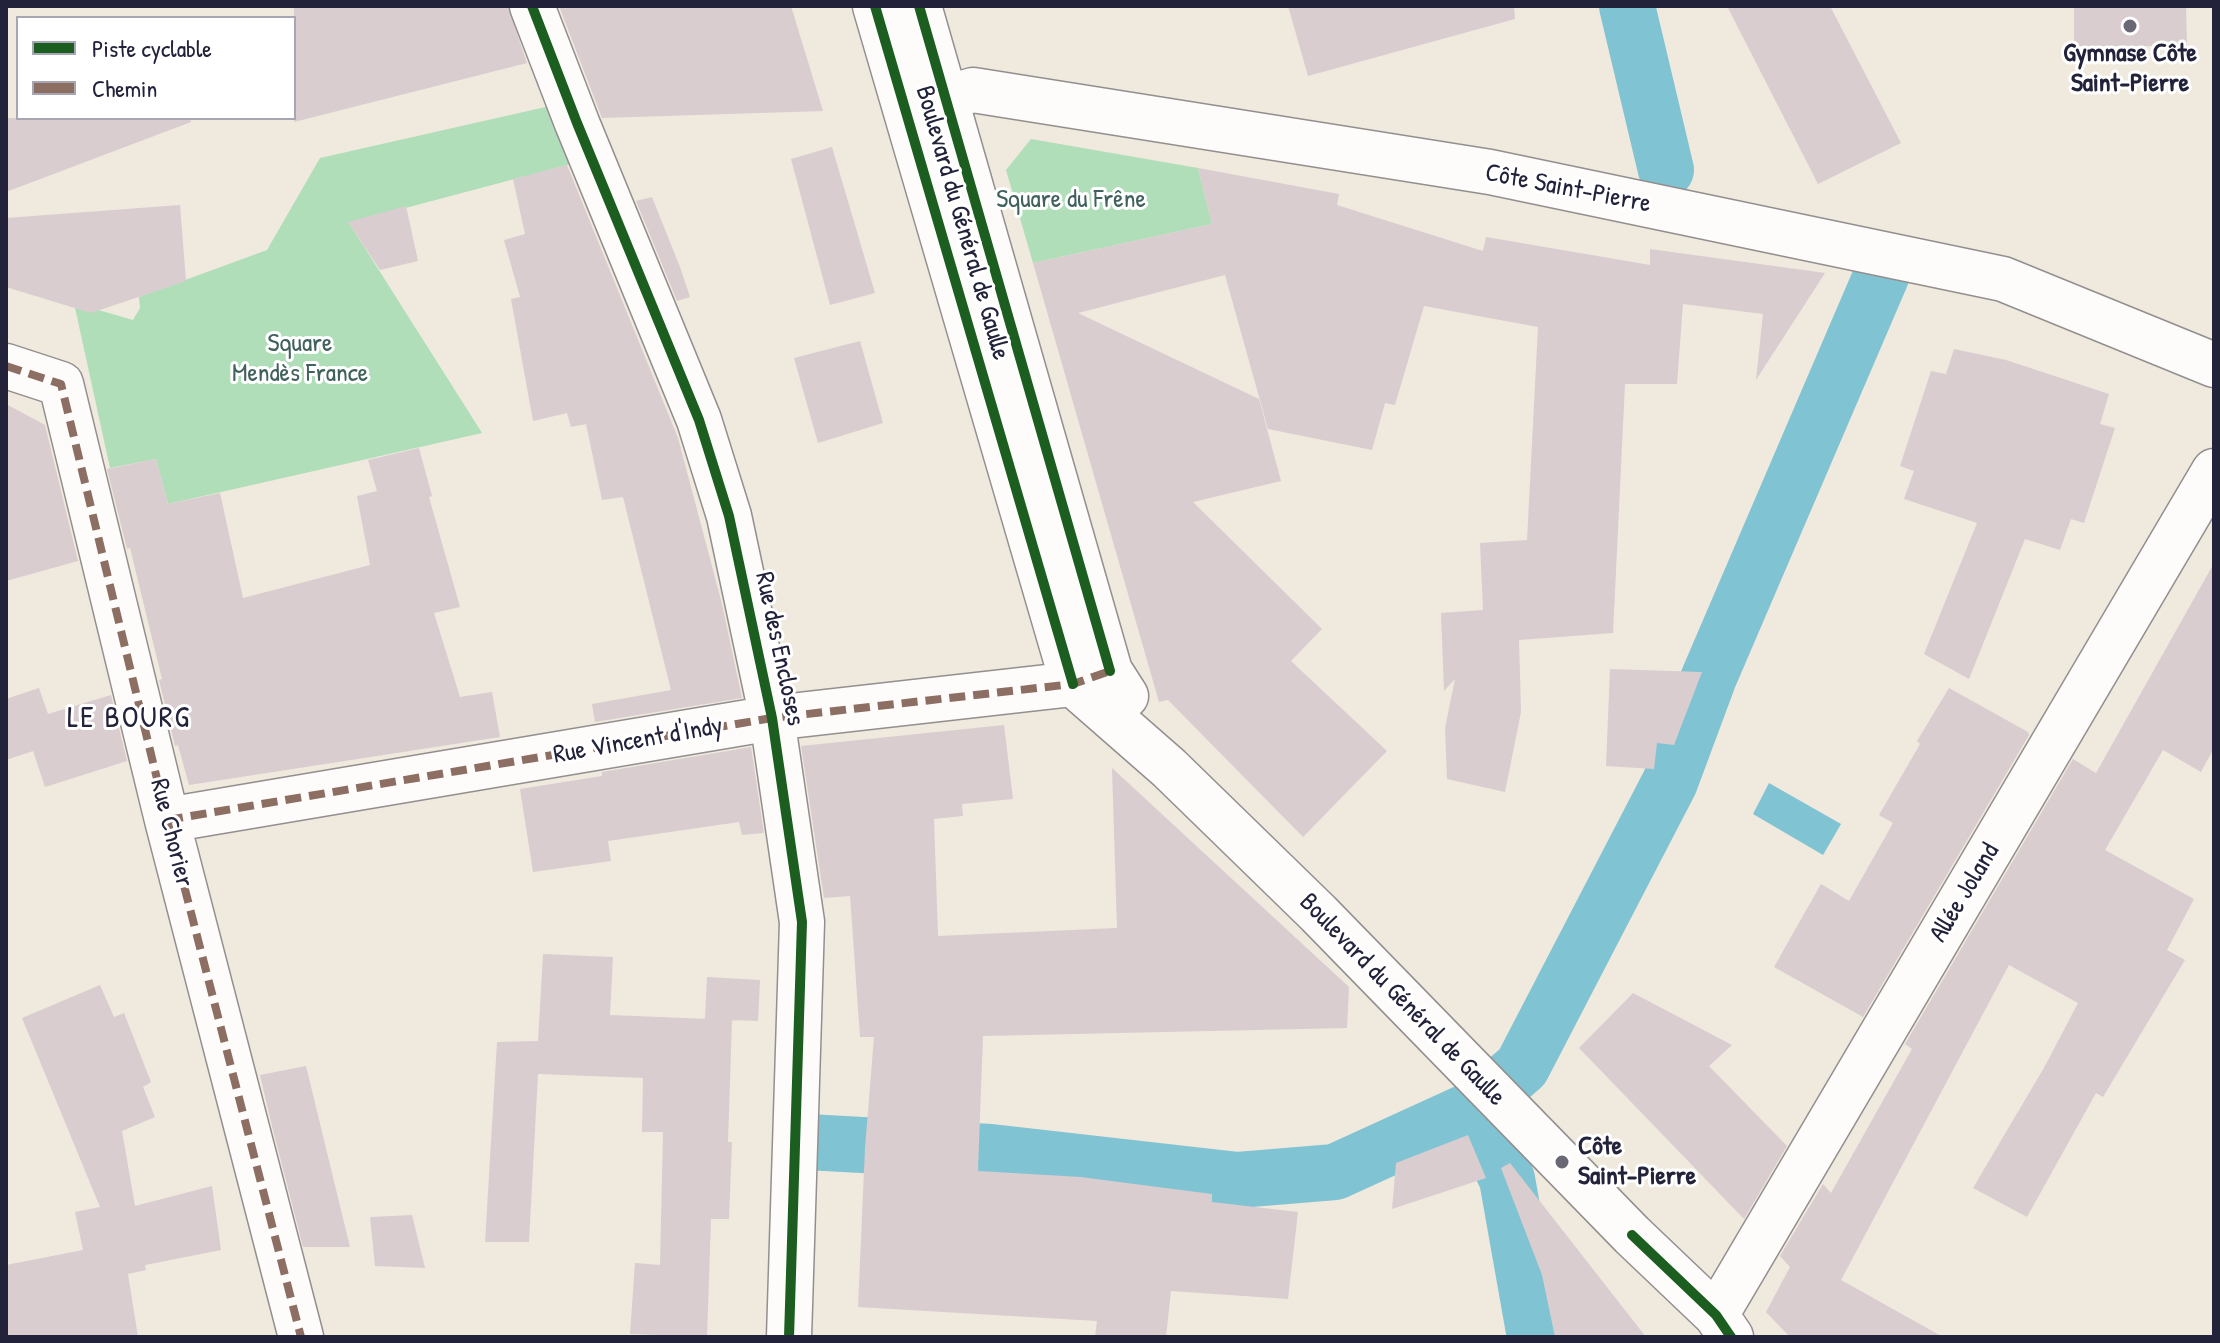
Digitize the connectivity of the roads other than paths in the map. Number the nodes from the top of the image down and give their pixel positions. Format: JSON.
{"nodes":[{"id":1,"x":532,"y":6,"type":"edge"},
{"id":2,"x":875,"y":6,"type":"edge"},
{"id":3,"x":919,"y":6,"type":"edge"},
{"id":4,"x":925,"y":104,"type":"junction"},
{"id":5,"x":2214,"y":365,"type":"edge"},
{"id":6,"x":6,"y":366,"type":"edge"},
{"id":7,"x":2214,"y":471,"type":"edge"},
{"id":8,"x":1092,"y":678,"type":"junction"},
{"id":9,"x":772,"y":718,"type":"junction"},
{"id":10,"x":167,"y":820,"type":"junction"},
{"id":11,"x":1724,"y":1326,"type":"edge"},
{"id":12,"x":301,"y":1337,"type":"edge"},
{"id":13,"x":789,"y":1337,"type":"edge"}],
"edges":[{"from":1,"to":9,"type":"street","name":"Rue des Encloses"},
{"from":2,"to":4,"type":"street","name":"Boulevard du Général de Gaulle"},
{"from":3,"to":4,"type":"street","name":"Boulevard du Général de Gaulle"},
{"from":4,"to":5,"type":"street","name":"Côte Saint-Pierre"},
{"from":4,"to":8,"type":"street","name":"Boulevard du Général de Gaulle"},
{"from":6,"to":10,"type":"street","name":"Rue Chorier"},
{"from":7,"to":11,"type":"street","name":"Allée Joland"},
{"from":8,"to":9,"type":"street","name":"Rue Vincent d'Indy"},
{"from":8,"to":11,"type":"street","name":"Boulevard du Général de Gaulle"},
{"from":9,"to":10,"type":"street","name":"Rue Vincent d'Indy"},
{"from":9,"to":13,"type":"street","name":"Rue des Encloses"},
{"from":10,"to":12,"type":"street","name":"Rue Chorier"}]}
